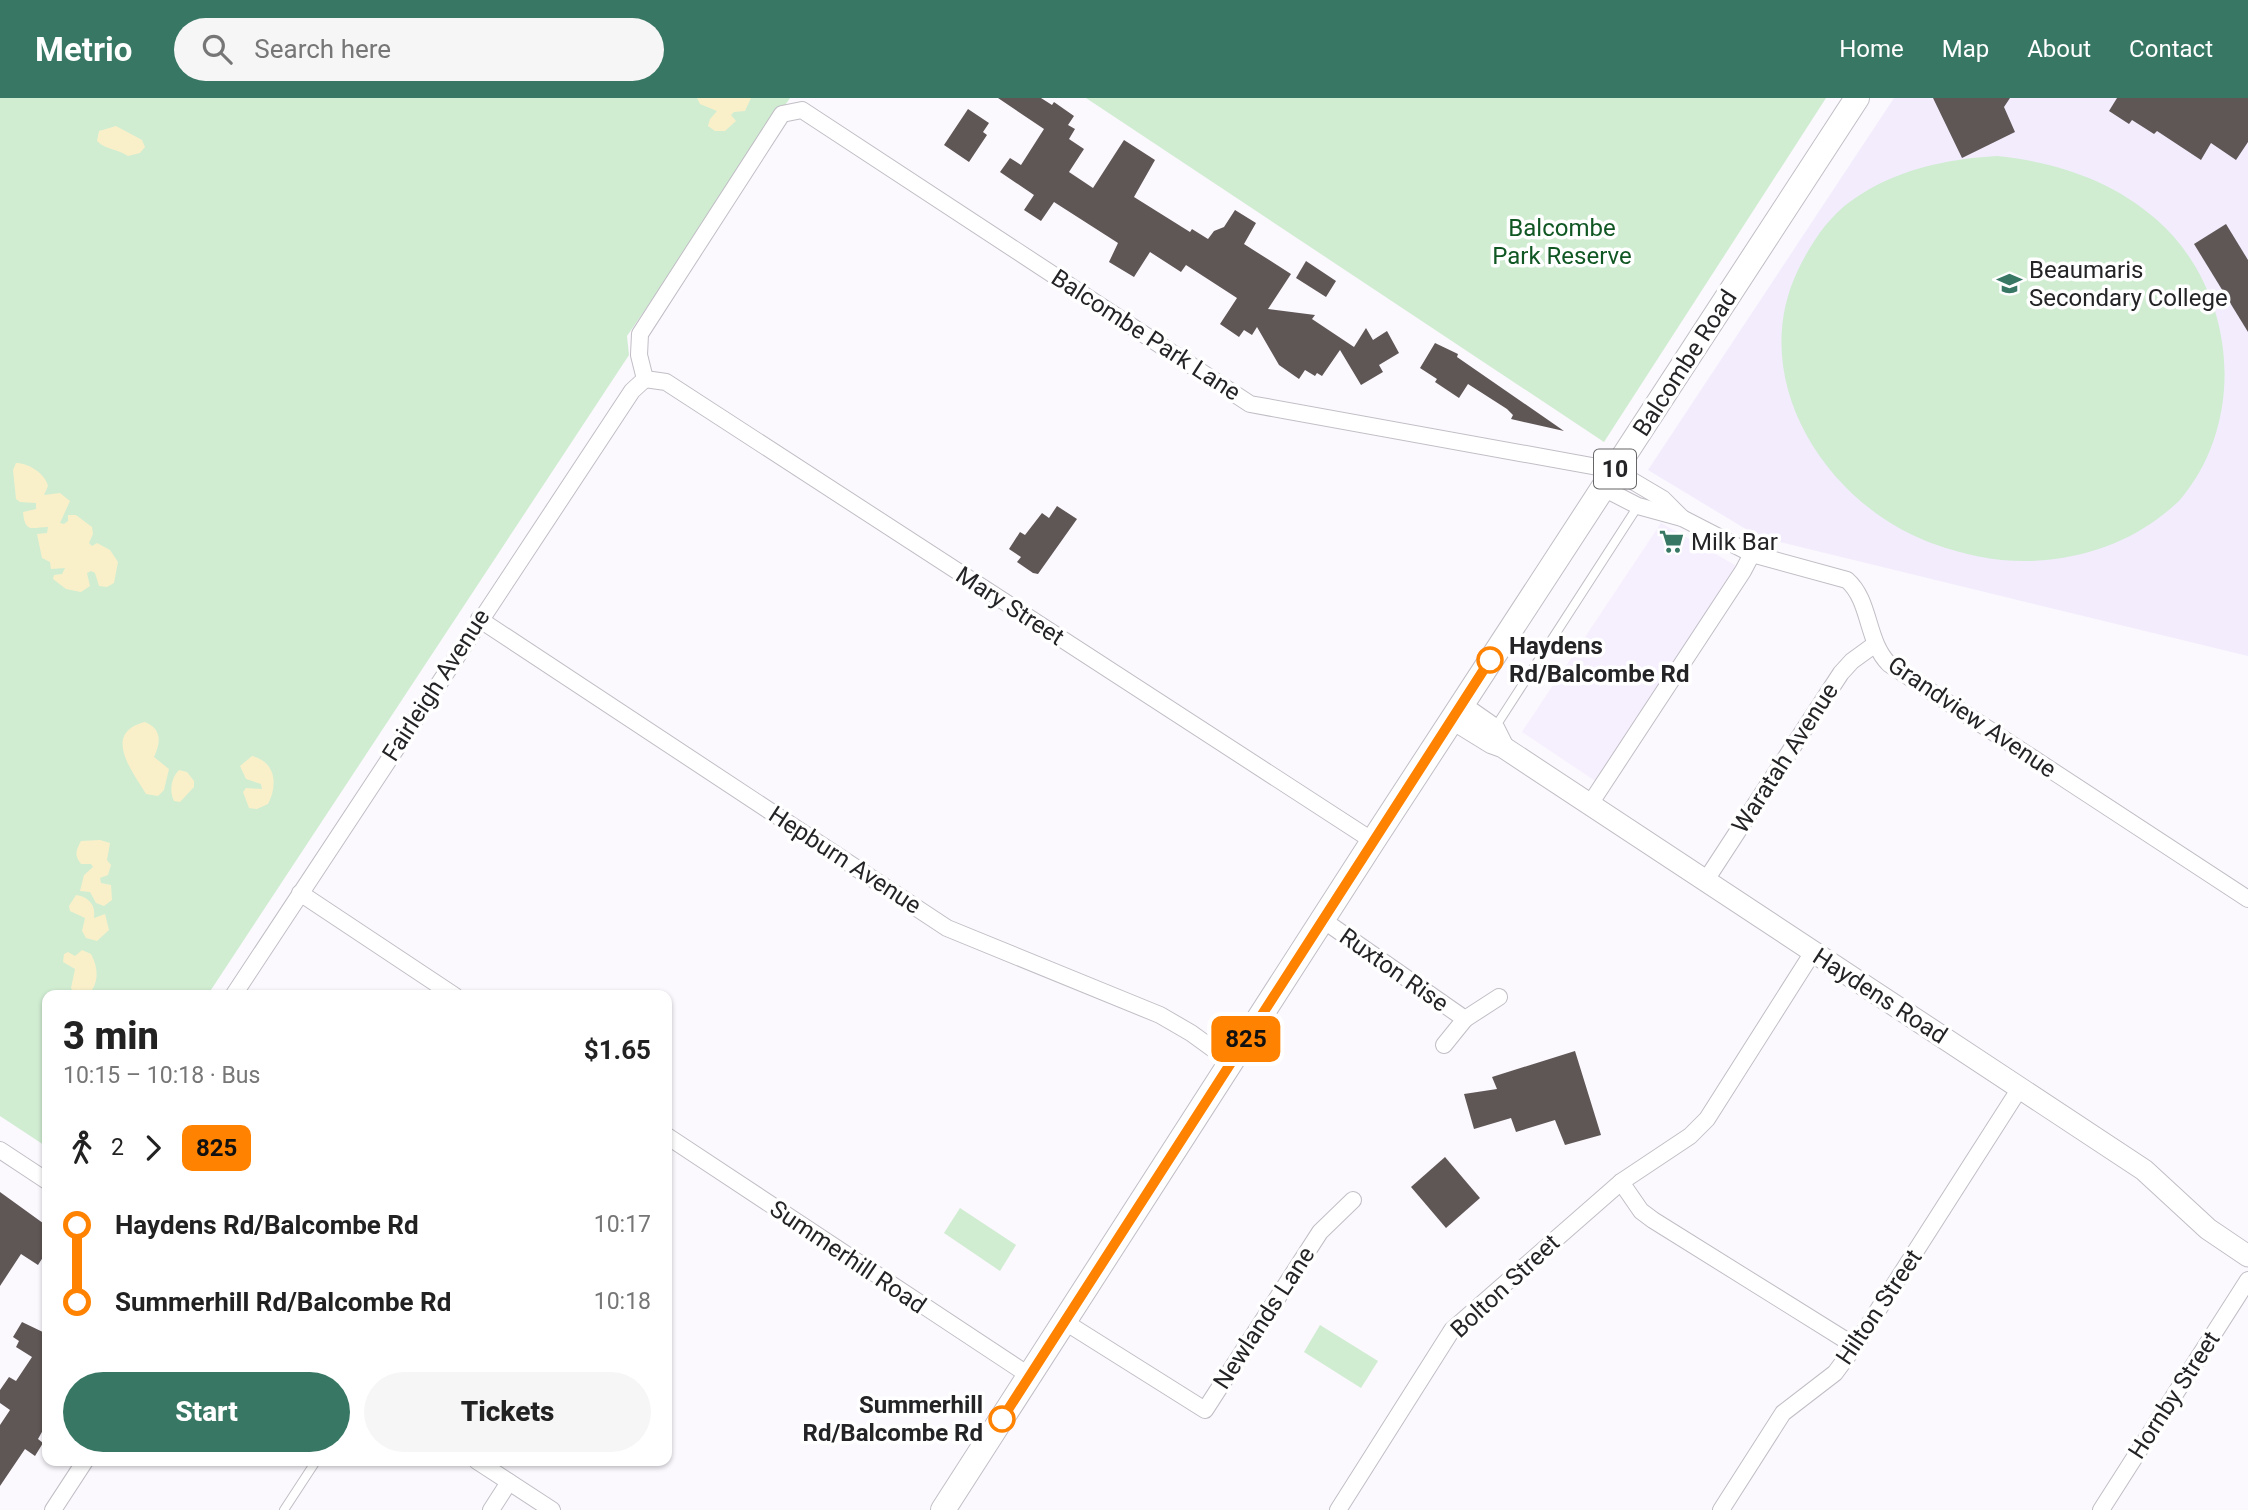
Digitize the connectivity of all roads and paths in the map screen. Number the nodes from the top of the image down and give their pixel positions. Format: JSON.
{"nodes":[{"id":1,"x":1857,"y":98,"type":"edge"},
{"id":2,"x":645,"y":379,"type":"junction"},
{"id":3,"x":1609,"y":479,"type":"junction"},
{"id":4,"x":1638,"y":506,"type":"junction"},
{"id":5,"x":1682,"y":518,"type":"junction"},
{"id":6,"x":1752,"y":554,"type":"junction"},
{"id":7,"x":479,"y":619,"type":"junction"},
{"id":8,"x":1874,"y":645,"type":"junction"},
{"id":9,"x":1457,"y":712,"type":"junction"},
{"id":10,"x":1499,"y":738,"type":"junction"},
{"id":11,"x":1590,"y":804,"type":"junction"},
{"id":12,"x":1373,"y":841,"type":"junction"},
{"id":13,"x":1706,"y":880,"type":"junction"},
{"id":14,"x":2245,"y":890,"type":"edge"},
{"id":15,"x":300,"y":893,"type":"junction"},
{"id":16,"x":1323,"y":920,"type":"junction"},
{"id":17,"x":1813,"y":953,"type":"junction"},
{"id":18,"x":237,"y":990,"type":"edge"},
{"id":19,"x":446,"y":990,"type":"edge"},
{"id":20,"x":1499,"y":997,"type":"dead end"},
{"id":21,"x":1465,"y":1019,"type":"junction"},
{"id":22,"x":1444,"y":1045,"type":"dead end"},
{"id":23,"x":1231,"y":1062,"type":"junction"},
{"id":24,"x":2021,"y":1088,"type":"junction"},
{"id":25,"x":672,"y":1139,"type":"edge"},
{"id":26,"x":0,"y":1150,"type":"edge"},
{"id":27,"x":42,"y":1178,"type":"edge"},
{"id":28,"x":1621,"y":1182,"type":"junction"},
{"id":29,"x":1353,"y":1200,"type":"dead end"},
{"id":30,"x":2248,"y":1256,"type":"edge"},
{"id":31,"x":2248,"y":1280,"type":"edge"},
{"id":32,"x":1065,"y":1322,"type":"junction"},
{"id":33,"x":1855,"y":1346,"type":"junction"},
{"id":34,"x":1030,"y":1376,"type":"junction"},
{"id":35,"x":82,"y":1466,"type":"edge"},
{"id":36,"x":313,"y":1466,"type":"edge"},
{"id":37,"x":485,"y":1466,"type":"edge"},
{"id":38,"x":509,"y":1482,"type":"junction"},
{"id":39,"x":53,"y":1510,"type":"edge"},
{"id":40,"x":284,"y":1510,"type":"edge"},
{"id":41,"x":491,"y":1510,"type":"edge"},
{"id":42,"x":552,"y":1510,"type":"edge"},
{"id":43,"x":943,"y":1510,"type":"edge"},
{"id":44,"x":1338,"y":1510,"type":"edge"},
{"id":45,"x":1721,"y":1510,"type":"edge"},
{"id":46,"x":2101,"y":1510,"type":"edge"}],
"edges":[{"from":1,"to":3,"type":"main road","name":"Balcombe Road","number":"10"},
{"from":2,"to":3,"type":"street","name":"Balcombe Park Lane"},
{"from":2,"to":7,"type":"street","name":"Fairleigh Avenue"},
{"from":2,"to":12,"type":"street","name":"Mary Street"},
{"from":3,"to":4,"type":"street","name":"Grandview Avenue"},
{"from":3,"to":5,"type":"street","name":"Grandview Avenue"},
{"from":3,"to":9,"type":"main road","name":"Balcombe Road","number":"10"},
{"from":4,"to":5,"type":"street","name":"Grandview Avenue"},
{"from":4,"to":10,"type":"lane"},
{"from":5,"to":6,"type":"street","name":"Grandview Avenue"},
{"from":6,"to":8,"type":"street","name":"Grandview Avenue"},
{"from":6,"to":11,"type":"street"},
{"from":7,"to":15,"type":"street","name":"Fairleigh Avenue"},
{"from":7,"to":23,"type":"street","name":"Hepburn Avenue"},
{"from":8,"to":13,"type":"street","name":"Waratah Avenue"},
{"from":8,"to":14,"type":"street","name":"Grandview Avenue"},
{"from":9,"to":10,"type":"street","name":"Haydens Road"},
{"from":9,"to":12,"type":"main road","name":"Balcombe Road","number":"10"},
{"from":10,"to":11,"type":"street","name":"Haydens Road"},
{"from":11,"to":13,"type":"street","name":"Haydens Road"},
{"from":12,"to":16,"type":"main road","name":"Balcombe Road","number":"10"},
{"from":13,"to":17,"type":"street","name":"Haydens Road"},
{"from":15,"to":18,"type":"street","name":"Fairleigh Avenue"},
{"from":15,"to":19,"type":"street"},
{"from":16,"to":21,"type":"street","name":"Ruxton Rise"},
{"from":16,"to":23,"type":"main road","name":"Balcombe Road","number":"10"},
{"from":17,"to":24,"type":"street","name":"Haydens Road"},
{"from":17,"to":28,"type":"street","name":"Bolton Street"},
{"from":20,"to":21,"type":"street","name":"Ruxton Rise"},
{"from":21,"to":22,"type":"street","name":"Ruxton Rise"},
{"from":23,"to":32,"type":"main road","name":"Balcombe Road","number":"10"},
{"from":24,"to":30,"type":"street","name":"Haydens Road"},
{"from":24,"to":33,"type":"street","name":"Hilton Street"},
{"from":25,"to":34,"type":"street","name":"Summerhill Road"},
{"from":26,"to":27,"type":"street"},
{"from":28,"to":33,"type":"street"},
{"from":28,"to":44,"type":"street","name":"Bolton Street"},
{"from":29,"to":32,"type":"street","name":"Newlands Lane"},
{"from":31,"to":46,"type":"street","name":"Hornby Street"},
{"from":32,"to":34,"type":"main road","name":"Balcombe Road","number":"10"},
{"from":33,"to":45,"type":"street","name":"Hilton Street"},
{"from":34,"to":43,"type":"main road","name":"Balcombe Road","number":"10"},
{"from":35,"to":39,"type":"street"},
{"from":36,"to":40,"type":"lane"},
{"from":37,"to":38,"type":"street"},
{"from":38,"to":41,"type":"street"},
{"from":38,"to":42,"type":"street"}]}
